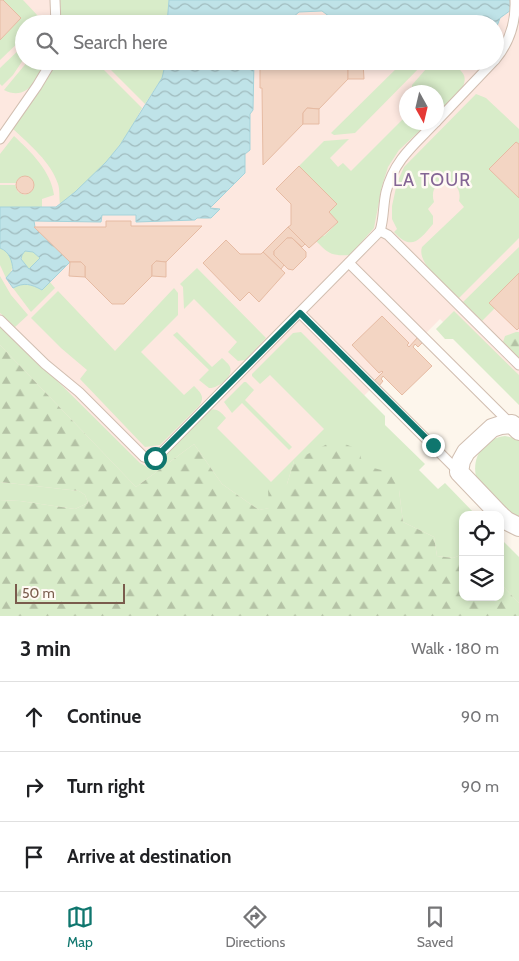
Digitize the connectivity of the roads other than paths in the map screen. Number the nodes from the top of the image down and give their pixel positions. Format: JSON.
{"nodes":[{"id":1,"x":55,"y":0,"type":"edge"},
{"id":2,"x":515,"y":0,"type":"edge"},
{"id":3,"x":56,"y":15,"type":"edge"},
{"id":4,"x":504,"y":49,"type":"edge"},
{"id":5,"x":47,"y":70,"type":"edge"},
{"id":6,"x":486,"y":70,"type":"edge"},
{"id":7,"x":444,"y":114,"type":"edge"},
{"id":8,"x":428,"y":130,"type":"edge"},
{"id":9,"x":0,"y":139,"type":"edge"},
{"id":10,"x":380,"y":231,"type":"junction"},
{"id":11,"x":349,"y":263,"type":"junction"},
{"id":12,"x":300,"y":313,"type":"junction"},
{"id":13,"x":0,"y":320,"type":"edge"},
{"id":14,"x":519,"y":365,"type":"edge"},
{"id":15,"x":515,"y":428,"type":"edge"},
{"id":16,"x":459,"y":472,"type":"junction"},
{"id":17,"x":496,"y":511,"type":"edge"},
{"id":18,"x":504,"y":518,"type":"edge"},
{"id":19,"x":519,"y":526,"type":"edge"}],
"edges":[{"from":1,"to":3,"type":"lane"},
{"from":2,"to":4,"type":"lane"},
{"from":5,"to":9,"type":"lane"},
{"from":6,"to":7,"type":"lane"},
{"from":8,"to":10,"type":"lane"},
{"from":10,"to":11,"type":"lane"},
{"from":10,"to":14,"type":"lane"},
{"from":11,"to":12,"type":"lane"},
{"from":11,"to":15,"type":"lane"},
{"from":12,"to":13,"type":"lane"},
{"from":12,"to":16,"type":"lane"},
{"from":15,"to":16,"type":"street"},
{"from":16,"to":17,"type":"street"},
{"from":18,"to":19,"type":"street"}]}
